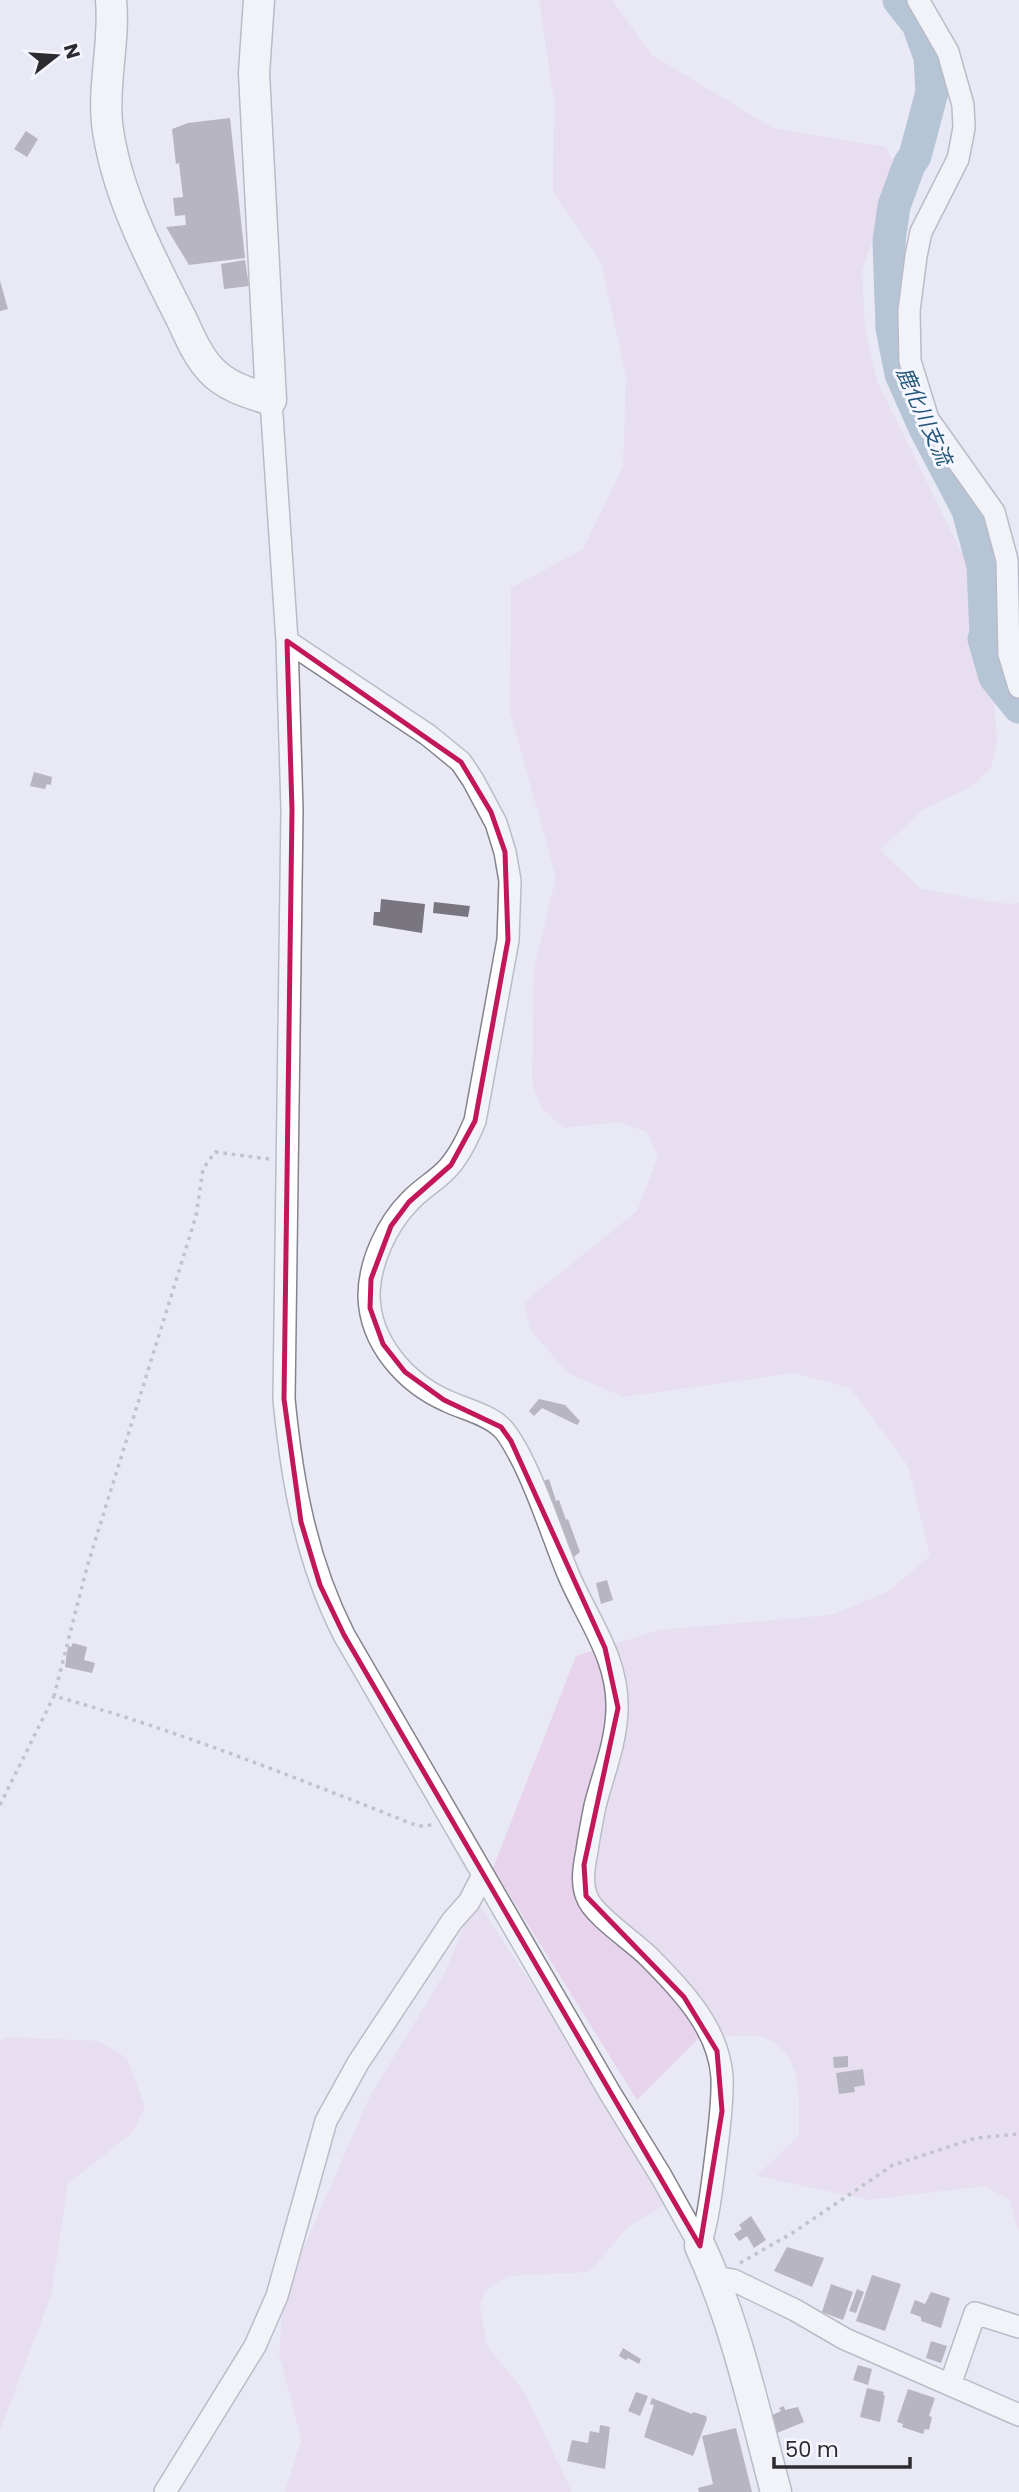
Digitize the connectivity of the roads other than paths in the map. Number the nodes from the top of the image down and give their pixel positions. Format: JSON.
{"nodes":[{"id":1,"x":111,"y":0,"type":"edge"},
{"id":2,"x":259,"y":0,"type":"edge"},
{"id":3,"x":918,"y":0,"type":"edge"},
{"id":4,"x":271,"y":400,"type":"junction"},
{"id":5,"x":288,"y":641,"type":"junction"},
{"id":6,"x":1019,"y":687,"type":"edge"},
{"id":7,"x":483,"y":1875,"type":"junction"},
{"id":8,"x":700,"y":2246,"type":"junction"},
{"id":9,"x":714,"y":2277,"type":"junction"},
{"id":10,"x":1019,"y":2326,"type":"edge"},
{"id":11,"x":950,"y":2385,"type":"junction"},
{"id":12,"x":1019,"y":2415,"type":"edge"},
{"id":13,"x":165,"y":2492,"type":"edge"},
{"id":14,"x":776,"y":2492,"type":"edge"}],
"edges":[{"from":1,"to":4,"type":"street"},
{"from":2,"to":4,"type":"street"},
{"from":3,"to":6,"type":"street"},
{"from":4,"to":5,"type":"street"},
{"from":5,"to":7,"type":"street"},
{"from":5,"to":8,"type":"street"},
{"from":7,"to":8,"type":"street"},
{"from":7,"to":13,"type":"street"},
{"from":8,"to":9,"type":"street"},
{"from":9,"to":11,"type":"street"},
{"from":9,"to":14,"type":"street"},
{"from":10,"to":11,"type":"street"},
{"from":11,"to":12,"type":"street"}]}
